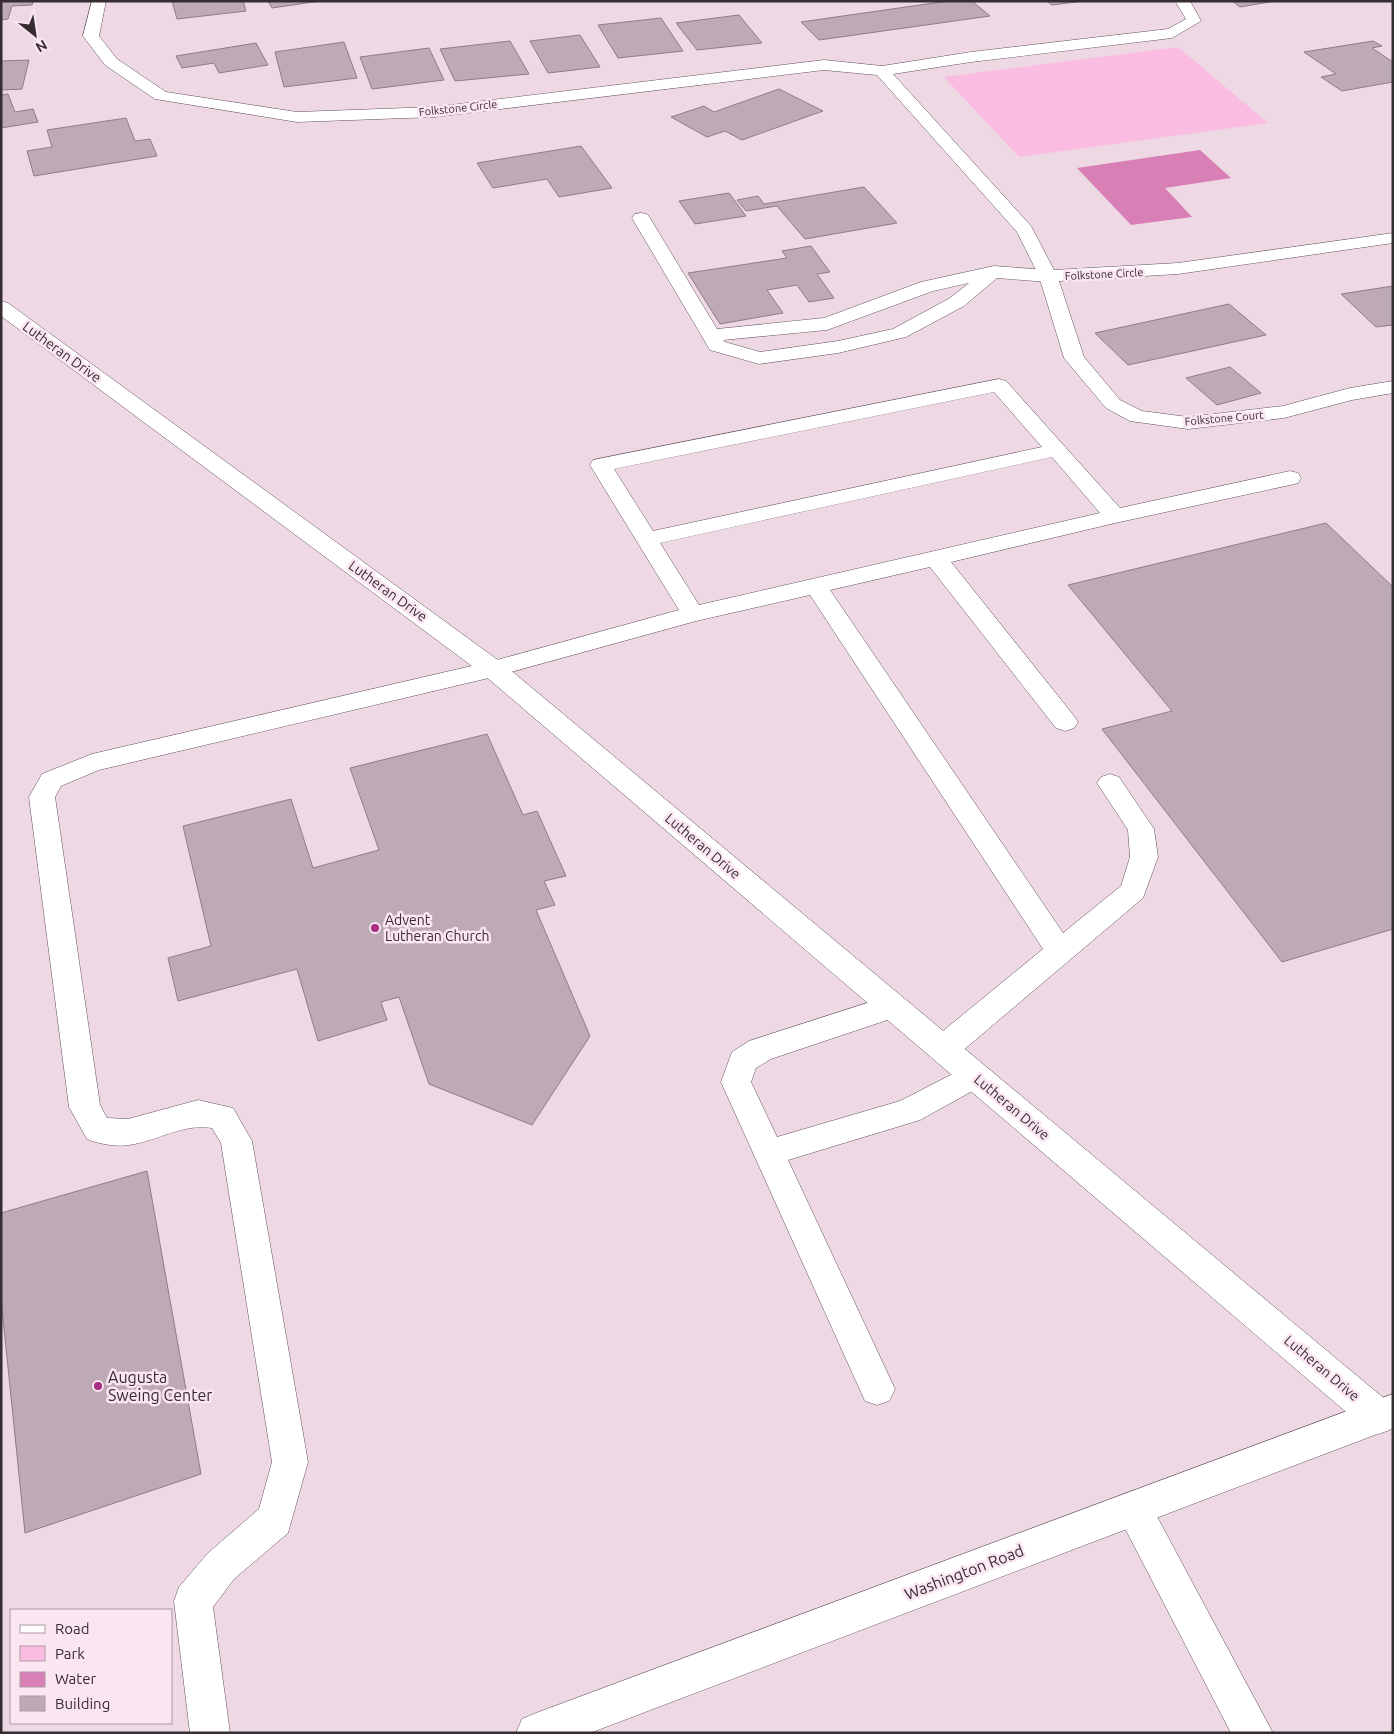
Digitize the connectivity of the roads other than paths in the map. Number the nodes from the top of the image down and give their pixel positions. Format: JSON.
{"nodes":[{"id":1,"x":99,"y":1,"type":"edge"},
{"id":2,"x":1182,"y":1,"type":"edge"},
{"id":3,"x":882,"y":71,"type":"junction"},
{"id":4,"x":641,"y":218,"type":"dead end"},
{"id":5,"x":1393,"y":238,"type":"edge"},
{"id":6,"x":994,"y":272,"type":"junction"},
{"id":7,"x":1048,"y":276,"type":"junction"},
{"id":8,"x":1,"y":307,"type":"edge"},
{"id":9,"x":711,"y":335,"type":"junction"},
{"id":10,"x":1393,"y":387,"type":"edge"},
{"id":11,"x":1056,"y":450,"type":"junction"},
{"id":12,"x":1290,"y":478,"type":"dead end"},
{"id":13,"x":1115,"y":516,"type":"junction"},
{"id":14,"x":647,"y":539,"type":"junction"},
{"id":15,"x":936,"y":558,"type":"junction"},
{"id":16,"x":816,"y":586,"type":"junction"},
{"id":17,"x":693,"y":614,"type":"junction"},
{"id":18,"x":493,"y":669,"type":"junction"},
{"id":19,"x":1065,"y":722,"type":"dead end"},
{"id":20,"x":1110,"y":783,"type":"dead end"},
{"id":21,"x":1060,"y":952,"type":"junction"},
{"id":22,"x":892,"y":1007,"type":"junction"},
{"id":23,"x":943,"y":1049,"type":"junction"},
{"id":24,"x":974,"y":1075,"type":"junction"},
{"id":25,"x":768,"y":1153,"type":"junction"},
{"id":26,"x":878,"y":1389,"type":"dead end"},
{"id":27,"x":1386,"y":1414,"type":"edge"},
{"id":28,"x":1133,"y":1509,"type":"junction"},
{"id":29,"x":210,"y":1733,"type":"edge"},
{"id":30,"x":536,"y":1733,"type":"edge"},
{"id":31,"x":1253,"y":1733,"type":"edge"}],
"edges":[{"from":1,"to":3,"type":"street","name":"Folkstone Circle"},
{"from":2,"to":3,"type":"street","name":"Folkstone Circle"},
{"from":3,"to":7,"type":"street","name":"Folkstone Circle"},
{"from":4,"to":9,"type":"street"},
{"from":5,"to":7,"type":"street","name":"Folkstone Circle"},
{"from":6,"to":7,"type":"street"},
{"from":6,"to":9,"type":"street"},
{"from":6,"to":9,"type":"street"},
{"from":7,"to":10,"type":"street","name":"Folkstone Court"},
{"from":8,"to":18,"type":"street","name":"Lutheran Drive"},
{"from":11,"to":13,"type":"street"},
{"from":11,"to":14,"type":"street"},
{"from":11,"to":14,"type":"street"},
{"from":12,"to":13,"type":"street"},
{"from":13,"to":15,"type":"street"},
{"from":14,"to":17,"type":"street"},
{"from":15,"to":16,"type":"street"},
{"from":15,"to":19,"type":"street"},
{"from":16,"to":17,"type":"street"},
{"from":16,"to":21,"type":"street"},
{"from":17,"to":18,"type":"street"},
{"from":18,"to":22,"type":"street","name":"Lutheran Drive"},
{"from":18,"to":29,"type":"street"},
{"from":20,"to":21,"type":"street"},
{"from":21,"to":23,"type":"street"},
{"from":22,"to":23,"type":"street","name":"Lutheran Drive"},
{"from":22,"to":25,"type":"street"},
{"from":23,"to":24,"type":"street","name":"Lutheran Drive"},
{"from":24,"to":25,"type":"street"},
{"from":24,"to":27,"type":"street","name":"Lutheran Drive"},
{"from":25,"to":26,"type":"street"},
{"from":27,"to":28,"type":"street","name":"Washington Road"},
{"from":28,"to":30,"type":"street","name":"Washington Road"},
{"from":28,"to":31,"type":"street"}]}
